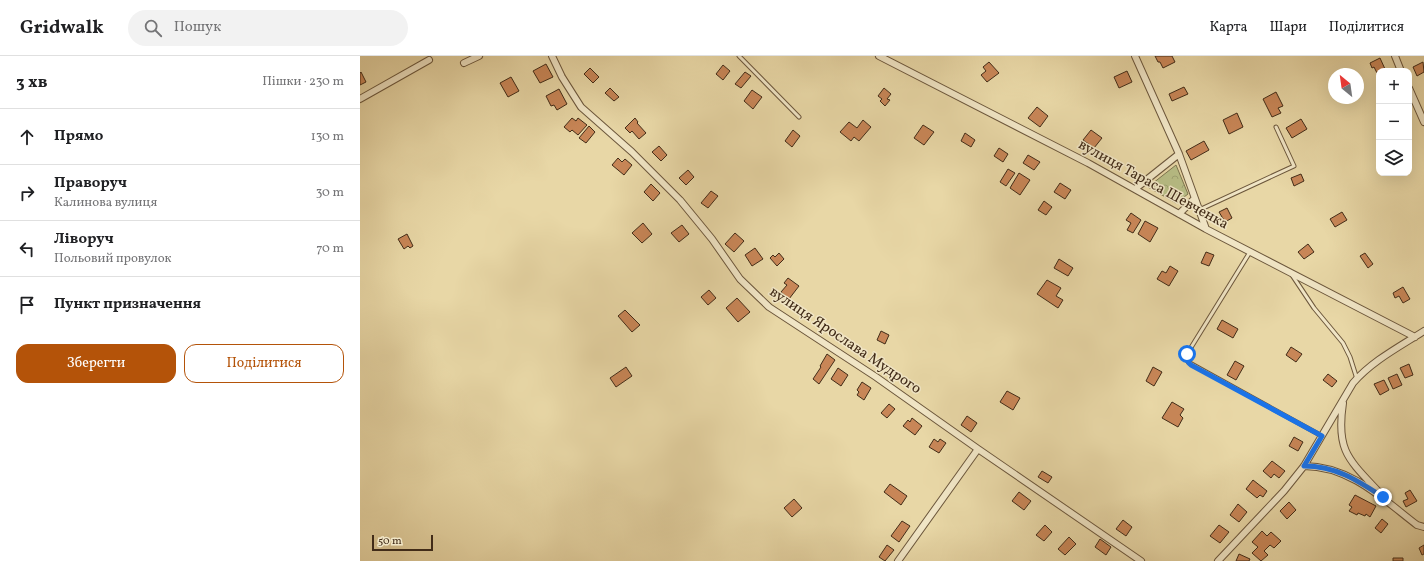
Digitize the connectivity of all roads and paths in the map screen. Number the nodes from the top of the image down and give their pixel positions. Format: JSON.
{"nodes":[{"id":1,"x":478,"y":56,"type":"edge"},
{"id":2,"x":552,"y":56,"type":"edge"},
{"id":3,"x":739,"y":56,"type":"edge"},
{"id":4,"x":879,"y":56,"type":"edge"},
{"id":5,"x":1135,"y":56,"type":"edge"},
{"id":6,"x":1395,"y":56,"type":"edge"},
{"id":7,"x":429,"y":60,"type":"dead end"},
{"id":8,"x":464,"y":63,"type":"dead end"},
{"id":9,"x":1400,"y":68,"type":"edge"},
{"id":10,"x":1412,"y":95,"type":"edge"},
{"id":11,"x":360,"y":99,"type":"edge"},
{"id":12,"x":800,"y":117,"type":"dead end"},
{"id":13,"x":1424,"y":122,"type":"edge"},
{"id":14,"x":1276,"y":127,"type":"dead end"},
{"id":15,"x":1179,"y":154,"type":"junction"},
{"id":16,"x":1135,"y":189,"type":"junction"},
{"id":17,"x":1194,"y":199,"type":"junction"},
{"id":18,"x":1199,"y":210,"type":"junction"},
{"id":19,"x":1179,"y":214,"type":"junction"},
{"id":20,"x":1206,"y":230,"type":"junction"},
{"id":21,"x":1250,"y":252,"type":"junction"},
{"id":22,"x":1290,"y":273,"type":"junction"},
{"id":23,"x":1424,"y":331,"type":"edge"},
{"id":24,"x":1415,"y":337,"type":"junction"},
{"id":25,"x":1357,"y":378,"type":"junction"},
{"id":26,"x":1344,"y":398,"type":"junction"},
{"id":27,"x":1322,"y":436,"type":"junction"},
{"id":28,"x":978,"y":449,"type":"junction"},
{"id":29,"x":1304,"y":466,"type":"junction"},
{"id":30,"x":1383,"y":497,"type":"junction"},
{"id":31,"x":1424,"y":527,"type":"edge"},
{"id":32,"x":898,"y":561,"type":"edge"},
{"id":33,"x":1141,"y":561,"type":"edge"},
{"id":34,"x":1218,"y":561,"type":"edge"}],
"edges":[{"from":1,"to":8,"type":"street"},
{"from":2,"to":28,"type":"street","name":"вулиця Ярослава Мудрого"},
{"from":3,"to":12,"type":"lane"},
{"from":4,"to":16,"type":"street","name":"вулиця Тараса Шевченка"},
{"from":5,"to":15,"type":"street"},
{"from":6,"to":9,"type":"street"},
{"from":7,"to":11,"type":"street"},
{"from":10,"to":13,"type":"street"},
{"from":14,"to":18,"type":"lane"},
{"from":15,"to":16,"type":"street"},
{"from":15,"to":17,"type":"street"},
{"from":16,"to":19,"type":"street","name":"вулиця Тараса Шевченка"},
{"from":17,"to":18,"type":"street"},
{"from":17,"to":19,"type":"street"},
{"from":18,"to":20,"type":"street"},
{"from":19,"to":20,"type":"street","name":"вулиця Тараса Шевченка"},
{"from":20,"to":21,"type":"street","name":"вулиця Тараса Шевченка"},
{"from":21,"to":22,"type":"street","name":"вулиця Тараса Шевченка"},
{"from":21,"to":27,"type":"lane"},
{"from":22,"to":24,"type":"street","name":"вулиця Тараса Шевченка"},
{"from":22,"to":25,"type":"lane"},
{"from":23,"to":24,"type":"street"},
{"from":24,"to":25,"type":"street"},
{"from":25,"to":26,"type":"street"},
{"from":26,"to":27,"type":"street"},
{"from":26,"to":30,"type":"street"},
{"from":27,"to":29,"type":"street"},
{"from":28,"to":32,"type":"street"},
{"from":28,"to":33,"type":"street","name":"вулиця Ярослава Мудрого"},
{"from":29,"to":30,"type":"street"},
{"from":29,"to":34,"type":"street"},
{"from":30,"to":31,"type":"street"}]}
